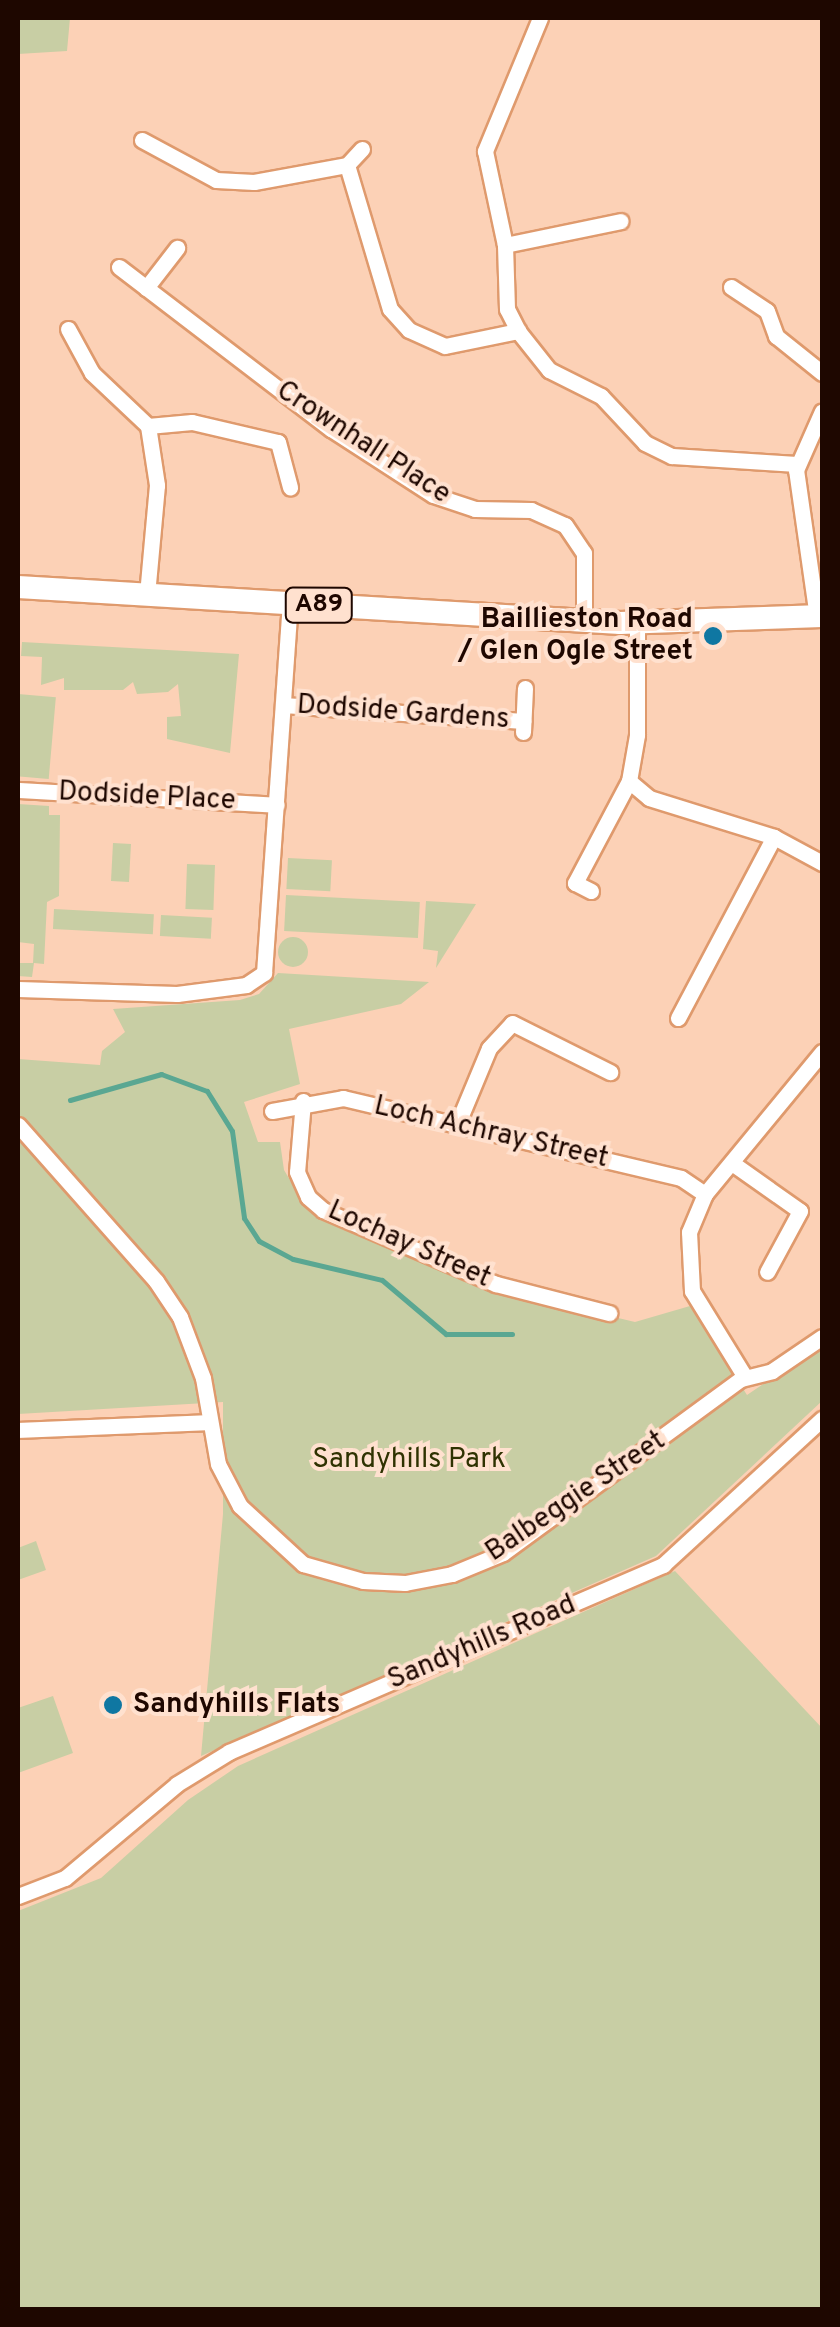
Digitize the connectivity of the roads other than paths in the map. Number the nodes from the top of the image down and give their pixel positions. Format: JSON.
{"nodes":[{"id":1,"x":540,"y":18,"type":"edge"},
{"id":2,"x":142,"y":140,"type":"dead end"},
{"id":3,"x":362,"y":149,"type":"dead end"},
{"id":4,"x":347,"y":165,"type":"junction"},
{"id":5,"x":621,"y":221,"type":"dead end"},
{"id":6,"x":505,"y":244,"type":"junction"},
{"id":7,"x":177,"y":248,"type":"dead end"},
{"id":8,"x":119,"y":267,"type":"dead end"},
{"id":9,"x":146,"y":288,"type":"junction"},
{"id":10,"x":731,"y":288,"type":"dead end"},
{"id":11,"x":68,"y":330,"type":"dead end"},
{"id":12,"x":518,"y":332,"type":"junction"},
{"id":13,"x":822,"y":373,"type":"edge"},
{"id":14,"x":822,"y":411,"type":"edge"},
{"id":15,"x":148,"y":426,"type":"junction"},
{"id":16,"x":797,"y":464,"type":"junction"},
{"id":17,"x":290,"y":487,"type":"dead end"},
{"id":18,"x":18,"y":588,"type":"edge"},
{"id":19,"x":148,"y":594,"type":"junction"},
{"id":20,"x":290,"y":603,"type":"junction"},
{"id":21,"x":820,"y":617,"type":"edge"},
{"id":22,"x":584,"y":621,"type":"junction"},
{"id":23,"x":629,"y":623,"type":"junction"},
{"id":24,"x":526,"y":688,"type":"dead end"},
{"id":25,"x":283,"y":706,"type":"junction"},
{"id":26,"x":628,"y":781,"type":"junction"},
{"id":27,"x":18,"y":790,"type":"edge"},
{"id":28,"x":277,"y":805,"type":"junction"},
{"id":29,"x":774,"y":837,"type":"junction"},
{"id":30,"x":822,"y":863,"type":"edge"},
{"id":31,"x":591,"y":891,"type":"dead end"},
{"id":32,"x":18,"y":988,"type":"edge"},
{"id":33,"x":678,"y":1018,"type":"dead end"},
{"id":34,"x":822,"y":1052,"type":"edge"},
{"id":35,"x":610,"y":1072,"type":"dead end"},
{"id":36,"x":303,"y":1101,"type":"junction"},
{"id":37,"x":272,"y":1111,"type":"dead end"},
{"id":38,"x":18,"y":1125,"type":"edge"},
{"id":39,"x":457,"y":1125,"type":"junction"},
{"id":40,"x":732,"y":1163,"type":"junction"},
{"id":41,"x":705,"y":1194,"type":"junction"},
{"id":42,"x":767,"y":1272,"type":"dead end"},
{"id":43,"x":608,"y":1313,"type":"dead end"},
{"id":44,"x":822,"y":1336,"type":"edge"},
{"id":45,"x":744,"y":1377,"type":"junction"},
{"id":46,"x":822,"y":1419,"type":"edge"},
{"id":47,"x":210,"y":1422,"type":"junction"},
{"id":48,"x":18,"y":1430,"type":"edge"},
{"id":49,"x":18,"y":1896,"type":"edge"}],
"edges":[{"from":1,"to":6,"type":"street"},
{"from":2,"to":4,"type":"street"},
{"from":3,"to":4,"type":"street"},
{"from":4,"to":12,"type":"street"},
{"from":5,"to":6,"type":"street"},
{"from":6,"to":12,"type":"street"},
{"from":7,"to":9,"type":"street"},
{"from":8,"to":9,"type":"street","name":"Crownhall Place"},
{"from":9,"to":22,"type":"street","name":"Crownhall Place"},
{"from":10,"to":13,"type":"street"},
{"from":11,"to":15,"type":"street"},
{"from":12,"to":16,"type":"street"},
{"from":14,"to":16,"type":"street"},
{"from":15,"to":17,"type":"street"},
{"from":15,"to":19,"type":"street"},
{"from":16,"to":21,"type":"street"},
{"from":18,"to":19,"type":"main road","number":"A89"},
{"from":19,"to":20,"type":"main road","number":"A89"},
{"from":20,"to":22,"type":"main road","number":"A89"},
{"from":20,"to":25,"type":"street"},
{"from":21,"to":23,"type":"main road","number":"A89"},
{"from":22,"to":23,"type":"main road","number":"A89"},
{"from":23,"to":26,"type":"street"},
{"from":24,"to":25,"type":"street","name":"Dodside Gardens"},
{"from":25,"to":28,"type":"street"},
{"from":26,"to":29,"type":"street"},
{"from":26,"to":31,"type":"street"},
{"from":27,"to":28,"type":"street","name":"Dodside Place"},
{"from":28,"to":32,"type":"street"},
{"from":29,"to":30,"type":"street"},
{"from":29,"to":33,"type":"street"},
{"from":34,"to":40,"type":"street"},
{"from":35,"to":39,"type":"street"},
{"from":36,"to":37,"type":"street","name":"Loch Achray Street"},
{"from":36,"to":39,"type":"street","name":"Loch Achray Street"},
{"from":36,"to":43,"type":"street","name":"Lochay Street"},
{"from":38,"to":47,"type":"street","name":"Balbeggie Street"},
{"from":39,"to":41,"type":"street","name":"Loch Achray Street"},
{"from":40,"to":41,"type":"street"},
{"from":40,"to":42,"type":"street"},
{"from":41,"to":45,"type":"street"},
{"from":44,"to":45,"type":"street","name":"Balbeggie Street"},
{"from":45,"to":47,"type":"street","name":"Balbeggie Street"},
{"from":46,"to":49,"type":"street","name":"Sandyhills Road"},
{"from":47,"to":48,"type":"street"}]}
